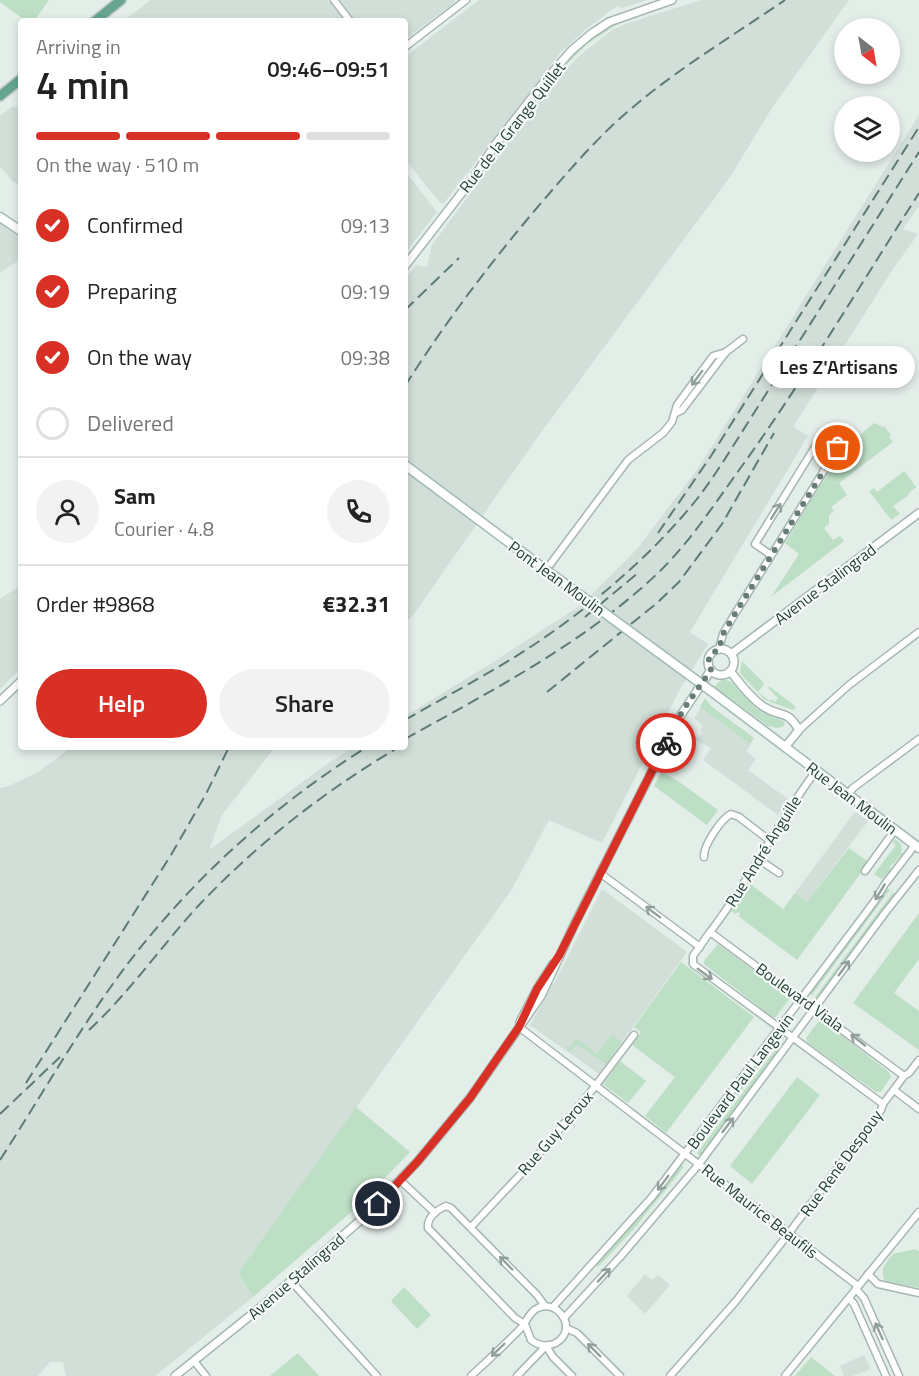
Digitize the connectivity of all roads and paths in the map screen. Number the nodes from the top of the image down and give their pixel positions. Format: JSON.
{"nodes":[{"id":1,"x":121,"y":0,"type":"edge"},
{"id":2,"x":334,"y":0,"type":"edge"},
{"id":3,"x":466,"y":0,"type":"edge"},
{"id":4,"x":672,"y":0,"type":"edge"},
{"id":5,"x":99,"y":18,"type":"edge"},
{"id":6,"x":348,"y":18,"type":"edge"},
{"id":7,"x":408,"y":45,"type":"edge"},
{"id":8,"x":18,"y":85,"type":"edge"},
{"id":9,"x":0,"y":96,"type":"edge"},
{"id":10,"x":0,"y":217,"type":"edge"},
{"id":11,"x":18,"y":229,"type":"edge"},
{"id":12,"x":408,"y":262,"type":"edge"},
{"id":13,"x":743,"y":339,"type":"dead end"},
{"id":14,"x":408,"y":467,"type":"edge"},
{"id":15,"x":919,"y":513,"type":"edge"},
{"id":16,"x":771,"y":555,"type":"junction"},
{"id":17,"x":546,"y":570,"type":"junction"},
{"id":18,"x":919,"y":633,"type":"edge"},
{"id":19,"x":719,"y":649,"type":"junction"},
{"id":20,"x":731,"y":654,"type":"junction"},
{"id":21,"x":711,"y":670,"type":"junction"},
{"id":22,"x":730,"y":671,"type":"junction"},
{"id":23,"x":18,"y":684,"type":"edge"},
{"id":24,"x":0,"y":701,"type":"edge"},
{"id":25,"x":799,"y":730,"type":"junction"},
{"id":26,"x":919,"y":739,"type":"edge"},
{"id":27,"x":785,"y":747,"type":"junction"},
{"id":28,"x":816,"y":771,"type":"junction"},
{"id":29,"x":848,"y":794,"type":"junction"},
{"id":30,"x":895,"y":830,"type":"junction"},
{"id":31,"x":769,"y":840,"type":"junction"},
{"id":32,"x":917,"y":847,"type":"edge"},
{"id":33,"x":704,"y":857,"type":"dead end"},
{"id":34,"x":758,"y":859,"type":"junction"},
{"id":35,"x":919,"y":870,"type":"edge"},
{"id":36,"x":865,"y":871,"type":"dead end"},
{"id":37,"x":600,"y":873,"type":"junction"},
{"id":38,"x":779,"y":873,"type":"dead end"},
{"id":39,"x":710,"y":932,"type":"junction"},
{"id":40,"x":700,"y":947,"type":"junction"},
{"id":41,"x":803,"y":999,"type":"junction"},
{"id":42,"x":815,"y":1008,"type":"junction"},
{"id":43,"x":519,"y":1027,"type":"junction"},
{"id":44,"x":780,"y":1029,"type":"junction"},
{"id":45,"x":634,"y":1035,"type":"dead end"},
{"id":46,"x":793,"y":1038,"type":"junction"},
{"id":47,"x":919,"y":1060,"type":"edge"},
{"id":48,"x":904,"y":1076,"type":"junction"},
{"id":49,"x":596,"y":1085,"type":"junction"},
{"id":50,"x":894,"y":1090,"type":"junction"},
{"id":51,"x":883,"y":1104,"type":"junction"},
{"id":52,"x":919,"y":1109,"type":"edge"},
{"id":53,"x":686,"y":1154,"type":"junction"},
{"id":54,"x":699,"y":1164,"type":"junction"},
{"id":55,"x":401,"y":1181,"type":"junction"},
{"id":56,"x":919,"y":1212,"type":"edge"},
{"id":57,"x":435,"y":1213,"type":"junction"},
{"id":58,"x":471,"y":1227,"type":"junction"},
{"id":59,"x":789,"y":1233,"type":"junction"},
{"id":60,"x":868,"y":1274,"type":"junction"},
{"id":61,"x":863,"y":1280,"type":"junction"},
{"id":62,"x":291,"y":1281,"type":"junction"},
{"id":63,"x":881,"y":1285,"type":"junction"},
{"id":64,"x":857,"y":1288,"type":"junction"},
{"id":65,"x":919,"y":1293,"type":"edge"},
{"id":66,"x":849,"y":1298,"type":"junction"},
{"id":67,"x":545,"y":1306,"type":"junction"},
{"id":68,"x":553,"y":1307,"type":"junction"},
{"id":69,"x":564,"y":1318,"type":"junction"},
{"id":70,"x":525,"y":1324,"type":"junction"},
{"id":71,"x":566,"y":1328,"type":"junction"},
{"id":72,"x":546,"y":1346,"type":"junction"},
{"id":73,"x":194,"y":1361,"type":"junction"},
{"id":74,"x":175,"y":1376,"type":"edge"},
{"id":75,"x":206,"y":1376,"type":"edge"},
{"id":76,"x":377,"y":1376,"type":"edge"},
{"id":77,"x":471,"y":1376,"type":"edge"},
{"id":78,"x":517,"y":1376,"type":"edge"},
{"id":79,"x":572,"y":1376,"type":"edge"},
{"id":80,"x":620,"y":1376,"type":"edge"},
{"id":81,"x":670,"y":1376,"type":"edge"},
{"id":82,"x":784,"y":1376,"type":"edge"},
{"id":83,"x":886,"y":1376,"type":"edge"},
{"id":84,"x":899,"y":1376,"type":"edge"}],
"edges":[{"from":1,"to":5,"type":"main road"},
{"from":2,"to":6,"type":"street"},
{"from":3,"to":7,"type":"street"},
{"from":4,"to":12,"type":"street","name":"Rue de la Grange Quillet"},
{"from":8,"to":9,"type":"main road"},
{"from":10,"to":11,"type":"main road"},
{"from":13,"to":17,"type":"street"},
{"from":14,"to":17,"type":"main road","name":"Pont Jean Moulin"},
{"from":15,"to":20,"type":"street","name":"Avenue Stalingrad"},
{"from":16,"to":16,"type":"street","one_way":true},
{"from":16,"to":19,"type":"street"},
{"from":17,"to":27,"type":"main road","name":"Pont Jean Moulin","bridge":true},
{"from":18,"to":25,"type":"street"},
{"from":19,"to":20,"type":"street"},
{"from":19,"to":21,"type":"street"},
{"from":20,"to":22,"type":"street"},
{"from":21,"to":22,"type":"street"},
{"from":21,"to":37,"type":"street","name":"Avenue Stalingrad"},
{"from":22,"to":25,"type":"street"},
{"from":23,"to":24,"type":"street"},
{"from":25,"to":27,"type":"street"},
{"from":26,"to":29,"type":"street"},
{"from":27,"to":28,"type":"main road","name":"Rue Jean Moulin"},
{"from":28,"to":29,"type":"main road","name":"Rue Jean Moulin"},
{"from":28,"to":31,"type":"street","name":"Rue André Anguille"},
{"from":29,"to":30,"type":"main road","name":"Rue Jean Moulin"},
{"from":30,"to":32,"type":"main road","name":"Rue Jean Moulin"},
{"from":30,"to":36,"type":"street"},
{"from":31,"to":33,"type":"street"},
{"from":31,"to":34,"type":"street","name":"Rue André Anguille"},
{"from":32,"to":41,"type":"street","name":"Boulevard Paul Langevin","one_way":true},
{"from":34,"to":38,"type":"street"},
{"from":34,"to":39,"type":"street","name":"Rue André Anguille"},
{"from":42,"to":35,"type":"street","name":"Boulevard Paul Langevin","one_way":true},
{"from":40,"to":37,"type":"street","one_way":true},
{"from":37,"to":43,"type":"street","name":"Avenue Stalingrad"},
{"from":39,"to":40,"type":"street"},
{"from":39,"to":41,"type":"street","name":"Boulevard Viala"},
{"from":40,"to":44,"type":"street","one_way":true},
{"from":41,"to":42,"type":"street","name":"Boulevard Viala"},
{"from":41,"to":44,"type":"street","name":"Boulevard Paul Langevin"},
{"from":42,"to":46,"type":"street","name":"Boulevard Paul Langevin"},
{"from":48,"to":42,"type":"street","name":"Boulevard Viala","one_way":true},
{"from":43,"to":49,"type":"street","name":"Rue Maurice Beaufils"},
{"from":43,"to":55,"type":"street","name":"Avenue Stalingrad"},
{"from":44,"to":46,"type":"street"},
{"from":44,"to":53,"type":"street","name":"Boulevard Paul Langevin"},
{"from":45,"to":49,"type":"street","name":"Rue Guy Leroux"},
{"from":46,"to":51,"type":"street"},
{"from":54,"to":46,"type":"street","name":"Boulevard Paul Langevin","one_way":true},
{"from":47,"to":48,"type":"street","name":"Rue René Despouy"},
{"from":48,"to":50,"type":"street","name":"Rue René Despouy"},
{"from":49,"to":53,"type":"street","name":"Rue Maurice Beaufils"},
{"from":49,"to":58,"type":"street","name":"Rue Guy Leroux"},
{"from":50,"to":51,"type":"street","name":"Rue René Despouy"},
{"from":50,"to":52,"type":"street"},
{"from":51,"to":59,"type":"street","name":"Rue René Despouy"},
{"from":53,"to":54,"type":"street","name":"Rue Maurice Beaufils"},
{"from":53,"to":68,"type":"street","name":"Boulevard Paul Langevin","one_way":true},
{"from":54,"to":59,"type":"street","name":"Rue Maurice Beaufils"},
{"from":69,"to":54,"type":"street","name":"Boulevard Paul Langevin","one_way":true},
{"from":55,"to":57,"type":"street"},
{"from":55,"to":62,"type":"street","name":"Avenue Stalingrad"},
{"from":56,"to":60,"type":"street"},
{"from":57,"to":58,"type":"street"},
{"from":57,"to":70,"type":"street"},
{"from":67,"to":58,"type":"street","one_way":true},
{"from":59,"to":64,"type":"street","name":"Rue Maurice Beaufils"},
{"from":59,"to":81,"type":"street","name":"Rue René Despouy"},
{"from":60,"to":61,"type":"street"},
{"from":60,"to":63,"type":"street"},
{"from":61,"to":63,"type":"street"},
{"from":61,"to":64,"type":"street"},
{"from":62,"to":73,"type":"street","name":"Avenue Stalingrad"},
{"from":62,"to":76,"type":"street"},
{"from":63,"to":65,"type":"street"},
{"from":64,"to":66,"type":"street"},
{"from":84,"to":64,"type":"street","one_way":true},
{"from":66,"to":82,"type":"street"},
{"from":66,"to":83,"type":"street"},
{"from":67,"to":68,"type":"street"},
{"from":67,"to":70,"type":"street"},
{"from":68,"to":69,"type":"street"},
{"from":69,"to":71,"type":"street"},
{"from":70,"to":72,"type":"street"},
{"from":70,"to":77,"type":"street","one_way":true},
{"from":71,"to":72,"type":"street"},
{"from":80,"to":71,"type":"street","one_way":true},
{"from":72,"to":78,"type":"street"},
{"from":72,"to":79,"type":"street"},
{"from":73,"to":74,"type":"street","name":"Avenue Stalingrad"},
{"from":73,"to":75,"type":"street"}]}
